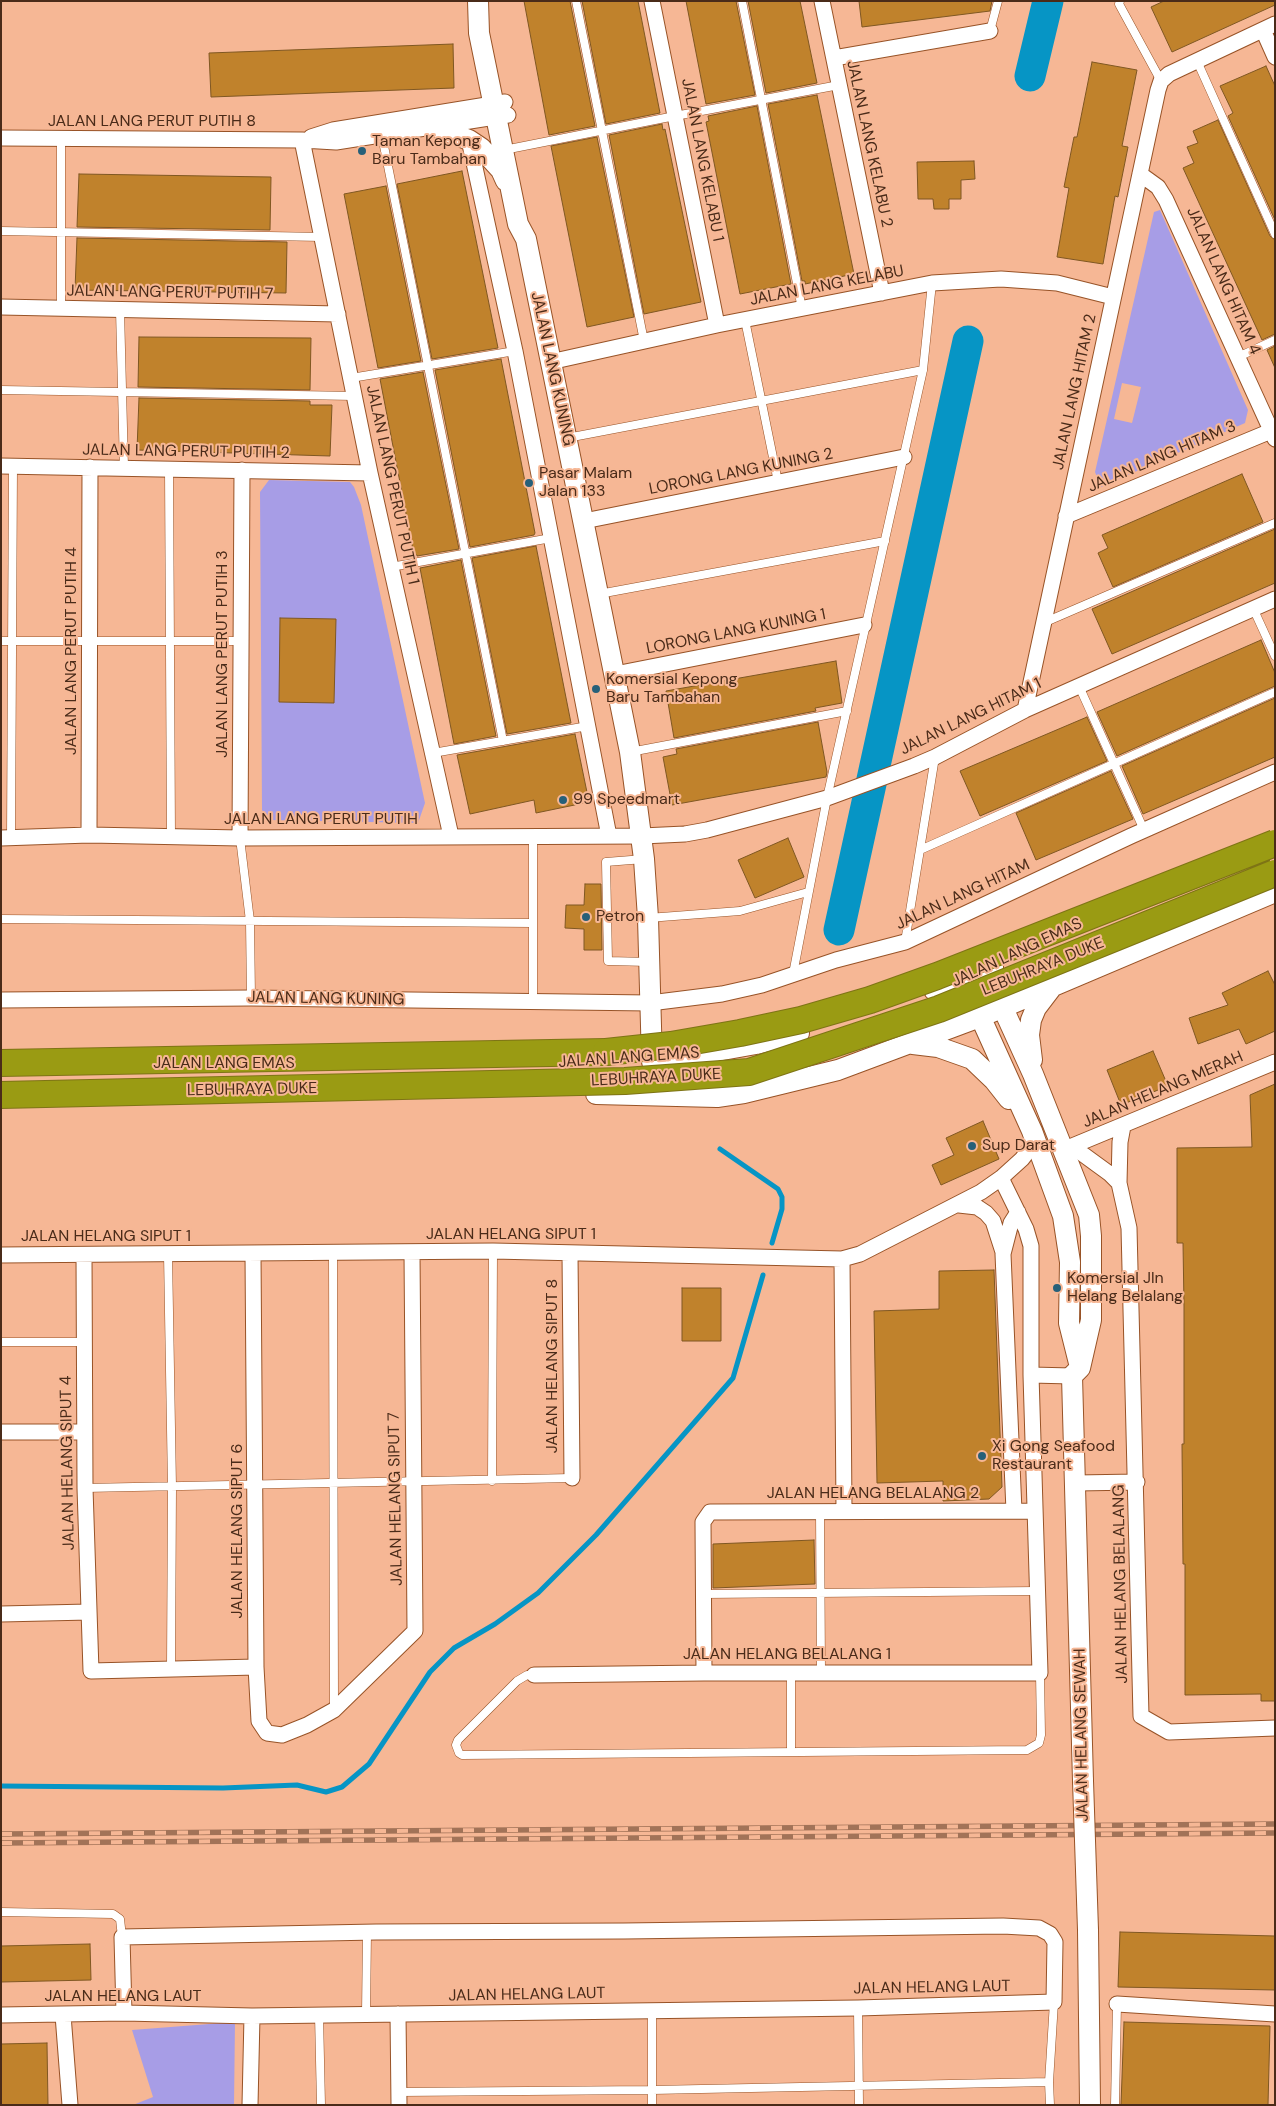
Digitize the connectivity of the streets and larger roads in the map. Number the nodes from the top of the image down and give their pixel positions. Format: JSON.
{"nodes":[{"id":1,"x":652,"y":1,"type":"edge"},
{"id":2,"x":822,"y":1,"type":"edge"},
{"id":3,"x":478,"y":3,"type":"edge"},
{"id":4,"x":1269,"y":27,"type":"edge"},
{"id":5,"x":990,"y":31,"type":"road end"},
{"id":6,"x":1275,"y":57,"type":"edge"},
{"id":7,"x":834,"y":58,"type":"junction"},
{"id":8,"x":501,"y":109,"type":"junction"},
{"id":9,"x":436,"y":127,"type":"junction"},
{"id":10,"x":1,"y":138,"type":"edge"},
{"id":11,"x":302,"y":140,"type":"junction"},
{"id":12,"x":469,"y":140,"type":"junction"},
{"id":13,"x":509,"y":149,"type":"junction"},
{"id":14,"x":1140,"y":174,"type":"junction"},
{"id":15,"x":514,"y":199,"type":"junction"},
{"id":16,"x":526,"y":239,"type":"junction"},
{"id":17,"x":882,"y":293,"type":"junction"},
{"id":18,"x":1114,"y":297,"type":"junction"},
{"id":19,"x":1,"y":307,"type":"edge"},
{"id":20,"x":338,"y":314,"type":"junction"},
{"id":21,"x":717,"y":325,"type":"junction"},
{"id":22,"x":550,"y":362,"type":"junction"},
{"id":23,"x":1273,"y":435,"type":"edge"},
{"id":24,"x":904,"y":457,"type":"road end"},
{"id":25,"x":7,"y":466,"type":"edge"},
{"id":26,"x":90,"y":468,"type":"junction"},
{"id":27,"x":242,"y":470,"type":"junction"},
{"id":28,"x":370,"y":473,"type":"junction"},
{"id":29,"x":1066,"y":516,"type":"junction"},
{"id":30,"x":584,"y":522,"type":"junction"},
{"id":31,"x":1275,"y":599,"type":"edge"},
{"id":32,"x":864,"y":625,"type":"road end"},
{"id":33,"x":614,"y":674,"type":"junction"},
{"id":34,"x":1025,"y":710,"type":"junction"},
{"id":35,"x":1275,"y":772,"type":"edge"},
{"id":36,"x":89,"y":835,"type":"junction"},
{"id":37,"x":451,"y":836,"type":"junction"},
{"id":38,"x":609,"y":836,"type":"junction"},
{"id":39,"x":642,"y":836,"type":"junction"},
{"id":40,"x":1275,"y":836,"type":"edge"},
{"id":41,"x":6,"y":838,"type":"edge"},
{"id":42,"x":240,"y":838,"type":"junction"},
{"id":43,"x":1275,"y":843,"type":"edge"},
{"id":44,"x":1275,"y":873,"type":"edge"},
{"id":45,"x":1275,"y":892,"type":"edge"},
{"id":46,"x":985,"y":970,"type":"junction"},
{"id":47,"x":963,"y":980,"type":"junction"},
{"id":48,"x":1053,"y":986,"type":"junction"},
{"id":49,"x":1,"y":1000,"type":"edge"},
{"id":50,"x":650,"y":1003,"type":"junction"},
{"id":51,"x":1002,"y":1007,"type":"junction"},
{"id":52,"x":980,"y":1017,"type":"junction"},
{"id":53,"x":912,"y":1044,"type":"junction"},
{"id":54,"x":651,"y":1060,"type":"junction"},
{"id":55,"x":1275,"y":1062,"type":"edge"},
{"id":56,"x":1,"y":1063,"type":"edge"},
{"id":57,"x":1033,"y":1074,"type":"junction"},
{"id":58,"x":792,"y":1080,"type":"junction"},
{"id":59,"x":1,"y":1096,"type":"edge"},
{"id":60,"x":1,"y":1104,"type":"edge"},
{"id":61,"x":1123,"y":1126,"type":"junction"},
{"id":62,"x":1034,"y":1136,"type":"junction"},
{"id":63,"x":1069,"y":1148,"type":"junction"},
{"id":64,"x":1001,"y":1178,"type":"junction"},
{"id":65,"x":1119,"y":1183,"type":"junction"},
{"id":66,"x":959,"y":1204,"type":"junction"},
{"id":67,"x":1018,"y":1212,"type":"junction"},
{"id":68,"x":412,"y":1253,"type":"junction"},
{"id":69,"x":570,"y":1253,"type":"junction"},
{"id":70,"x":1,"y":1254,"type":"edge"},
{"id":71,"x":253,"y":1254,"type":"junction"},
{"id":72,"x":1003,"y":1254,"type":"junction"},
{"id":73,"x":84,"y":1255,"type":"junction"},
{"id":74,"x":842,"y":1259,"type":"junction"},
{"id":75,"x":1076,"y":1372,"type":"junction"},
{"id":76,"x":1031,"y":1375,"type":"junction"},
{"id":77,"x":1,"y":1432,"type":"edge"},
{"id":78,"x":84,"y":1432,"type":"junction"},
{"id":79,"x":572,"y":1478,"type":"road end"},
{"id":80,"x":1137,"y":1482,"type":"junction"},
{"id":81,"x":1076,"y":1483,"type":"junction"},
{"id":82,"x":844,"y":1511,"type":"junction"},
{"id":83,"x":1014,"y":1511,"type":"junction"},
{"id":84,"x":1035,"y":1511,"type":"junction"},
{"id":85,"x":89,"y":1612,"type":"junction"},
{"id":86,"x":1,"y":1614,"type":"edge"},
{"id":87,"x":256,"y":1667,"type":"junction"},
{"id":88,"x":704,"y":1672,"type":"junction"},
{"id":89,"x":534,"y":1675,"type":"road end"},
{"id":90,"x":334,"y":1710,"type":"joint"},
{"id":91,"x":1275,"y":1728,"type":"edge"},
{"id":92,"x":1117,"y":2004,"type":"road end"},
{"id":93,"x":124,"y":2013,"type":"junction"},
{"id":94,"x":398,"y":2014,"type":"junction"},
{"id":95,"x":1275,"y":2014,"type":"edge"},
{"id":96,"x":1,"y":2015,"type":"edge"},
{"id":97,"x":63,"y":2015,"type":"junction"},
{"id":98,"x":252,"y":2016,"type":"junction"},
{"id":99,"x":399,"y":2098,"type":"edge"},
{"id":100,"x":70,"y":2105,"type":"edge"},
{"id":101,"x":250,"y":2105,"type":"edge"},
{"id":102,"x":1090,"y":2105,"type":"edge"}],
"edges":[{"from":1,"to":21,"type":"street","name":"JALAN LANG KELABU 1"},
{"from":2,"to":7,"type":"street","name":"JALAN LANG KELABU 2"},
{"from":3,"to":8,"type":"main road","name":"JALAN LANG KUNING"},
{"from":4,"to":6,"type":"street"},
{"from":4,"to":14,"type":"street","name":"JALAN LANG HITAM 2"},
{"from":5,"to":7,"type":"street"},
{"from":7,"to":17,"type":"street","name":"JALAN LANG KELABU 2"},
{"from":8,"to":9,"type":"street","name":"JALAN LANG PERUT PUTIH 8"},
{"from":8,"to":11,"type":"street","name":"JALAN LANG PERUT PUTIH 8"},
{"from":8,"to":13,"type":"main road","name":"JALAN LANG KUNING"},
{"from":9,"to":11,"type":"street","name":"JALAN LANG PERUT PUTIH 8"},
{"from":9,"to":12,"type":"main road"},
{"from":10,"to":11,"type":"street","name":"JALAN LANG PERUT PUTIH 8"},
{"from":11,"to":20,"type":"street","name":"JALAN LANG PERUT PUTIH 1"},
{"from":12,"to":15,"type":"main road"},
{"from":12,"to":38,"type":"street"},
{"from":13,"to":15,"type":"main road","name":"JALAN LANG KUNING"},
{"from":13,"to":16,"type":"main road","name":"JALAN LANG KUNING"},
{"from":14,"to":18,"type":"street","name":"JALAN LANG HITAM 2"},
{"from":14,"to":23,"type":"street","name":"JALAN LANG HITAM 4"},
{"from":15,"to":16,"type":"main road","name":"JALAN LANG KUNING"},
{"from":16,"to":22,"type":"main road","name":"JALAN LANG KUNING"},
{"from":17,"to":18,"type":"street","name":"JALAN LANG KELABU"},
{"from":17,"to":21,"type":"street","name":"JALAN LANG KELABU"},
{"from":18,"to":29,"type":"street","name":"JALAN LANG HITAM 2"},
{"from":19,"to":20,"type":"street","name":"JALAN LANG PERUT PUTIH 7"},
{"from":20,"to":28,"type":"street","name":"JALAN LANG PERUT PUTIH 1"},
{"from":21,"to":22,"type":"street","name":"JALAN LANG KELABU"},
{"from":22,"to":30,"type":"main road","name":"JALAN LANG KUNING"},
{"from":23,"to":29,"type":"street","name":"JALAN LANG HITAM 3"},
{"from":24,"to":30,"type":"street","name":"LORONG LANG KUNING 2"},
{"from":25,"to":26,"type":"street","name":"JALAN LANG PERUT PUTIH 2"},
{"from":26,"to":27,"type":"street","name":"JALAN LANG PERUT PUTIH 2"},
{"from":26,"to":36,"type":"street","name":"JALAN LANG PERUT PUTIH 4"},
{"from":27,"to":28,"type":"street","name":"JALAN LANG PERUT PUTIH 2"},
{"from":27,"to":42,"type":"street","name":"JALAN LANG PERUT PUTIH 3"},
{"from":28,"to":37,"type":"street","name":"JALAN LANG PERUT PUTIH 1"},
{"from":29,"to":34,"type":"street","name":"JALAN LANG HITAM 2"},
{"from":30,"to":33,"type":"main road","name":"JALAN LANG KUNING"},
{"from":31,"to":34,"type":"street","name":"JALAN LANG HITAM 1"},
{"from":32,"to":33,"type":"street","name":"LORONG LANG KUNING 1"},
{"from":33,"to":39,"type":"main road","name":"JALAN LANG KUNING"},
{"from":34,"to":39,"type":"street","name":"JALAN LANG HITAM 1"},
{"from":35,"to":50,"type":"street","name":"JALAN LANG HITAM"},
{"from":36,"to":41,"type":"street","name":"JALAN LANG PERUT PUTIH"},
{"from":36,"to":42,"type":"street","name":"JALAN LANG PERUT PUTIH"},
{"from":37,"to":38,"type":"street","name":"JALAN LANG PERUT PUTIH"},
{"from":37,"to":42,"type":"street","name":"JALAN LANG PERUT PUTIH"},
{"from":38,"to":39,"type":"street","name":"JALAN LANG PERUT PUTIH"},
{"from":39,"to":50,"type":"main road","name":"JALAN LANG KUNING"},
{"from":40,"to":46,"type":"main road","name":"JALAN LANG EMAS"},
{"from":43,"to":56,"type":"highway","name":"LEBUHRAYA DUKE","bridge":true},
{"from":44,"to":59,"type":"highway","name":"LEBUHRAYA DUKE","bridge":true},
{"from":45,"to":48,"type":"main road","name":"JALAN LANG EMAS"},
{"from":46,"to":47,"type":"main road","name":"JALAN LANG EMAS"},
{"from":46,"to":51,"type":"main road","name":"JALAN HELANG SEWAH"},
{"from":47,"to":52,"type":"main road","name":"JALAN HELANG SEWAH"},
{"from":47,"to":54,"type":"main road","name":"JALAN LANG EMAS"},
{"from":48,"to":51,"type":"main road","name":"JALAN LANG EMAS"},
{"from":48,"to":57,"type":"main road"},
{"from":49,"to":50,"type":"street","name":"JALAN LANG KUNING"},
{"from":50,"to":54,"type":"main road","name":"JALAN LANG KUNING"},
{"from":51,"to":52,"type":"main road","name":"JALAN LANG EMAS"},
{"from":51,"to":57,"type":"main road","name":"JALAN HELANG SEWAH"},
{"from":52,"to":53,"type":"main road","name":"JALAN LANG EMAS"},
{"from":52,"to":62,"type":"main road","name":"JALAN HELANG SEWAH"},
{"from":53,"to":58,"type":"main road","name":"JALAN LANG EMAS"},
{"from":53,"to":62,"type":"main road"},
{"from":54,"to":56,"type":"main road","name":"JALAN LANG EMAS"},
{"from":54,"to":58,"type":"main road"},
{"from":55,"to":61,"type":"street","name":"JALAN HELANG MERAH"},
{"from":57,"to":63,"type":"main road","name":"JALAN HELANG SEWAH"},
{"from":58,"to":60,"type":"main road","name":"JALAN LANG EMAS"},
{"from":61,"to":63,"type":"street","name":"JALAN HELANG MERAH"},
{"from":61,"to":65,"type":"street","name":"JALAN HELANG BELALANG"},
{"from":62,"to":64,"type":"street","name":"JALAN HELANG SIPUT 1"},
{"from":62,"to":75,"type":"main road","name":"JALAN HELANG SEWAH"},
{"from":63,"to":65,"type":"street"},
{"from":63,"to":75,"type":"main road","name":"JALAN HELANG SEWAH"},
{"from":64,"to":66,"type":"street","name":"JALAN HELANG SIPUT 1"},
{"from":64,"to":67,"type":"street"},
{"from":65,"to":80,"type":"street","name":"JALAN HELANG BELALANG"},
{"from":66,"to":72,"type":"street"},
{"from":66,"to":74,"type":"street","name":"JALAN HELANG SIPUT 1"},
{"from":67,"to":72,"type":"street"},
{"from":67,"to":76,"type":"street"},
{"from":68,"to":69,"type":"street","name":"JALAN HELANG SIPUT 1"},
{"from":68,"to":71,"type":"street","name":"JALAN HELANG SIPUT 1"},
{"from":68,"to":90,"type":"street","name":"JALAN HELANG SIPUT 7"},
{"from":69,"to":74,"type":"street","name":"JALAN HELANG SIPUT 1"},
{"from":69,"to":79,"type":"street","name":"JALAN HELANG SIPUT 8"},
{"from":70,"to":73,"type":"street","name":"JALAN HELANG SIPUT 1"},
{"from":71,"to":73,"type":"street","name":"JALAN HELANG SIPUT 1"},
{"from":71,"to":87,"type":"street","name":"JALAN HELANG SIPUT 6"},
{"from":72,"to":83,"type":"street"},
{"from":73,"to":78,"type":"street","name":"JALAN HELANG SIPUT 4"},
{"from":74,"to":82,"type":"street"},
{"from":75,"to":76,"type":"street"},
{"from":75,"to":81,"type":"main road","name":"JALAN HELANG SEWAH"},
{"from":76,"to":84,"type":"street"},
{"from":77,"to":78,"type":"street"},
{"from":78,"to":85,"type":"street","name":"JALAN HELANG SIPUT 4"},
{"from":80,"to":81,"type":"street"},
{"from":80,"to":91,"type":"street","name":"JALAN HELANG BELALANG"},
{"from":81,"to":102,"type":"main road","name":"JALAN HELANG SEWAH","bridge":true},
{"from":82,"to":83,"type":"street","name":"JALAN HELANG BELALANG 2"},
{"from":82,"to":88,"type":"street","name":"JALAN HELANG BELALANG 2"},
{"from":83,"to":84,"type":"street","name":"JALAN HELANG BELALANG 2"},
{"from":84,"to":88,"type":"street","name":"JALAN HELANG BELALANG 1"},
{"from":85,"to":86,"type":"street"},
{"from":85,"to":87,"type":"street","name":"JALAN HELANG SIPUT 4"},
{"from":87,"to":90,"type":"street","name":"JALAN HELANG SIPUT 6"},
{"from":88,"to":89,"type":"street","name":"JALAN HELANG BELALANG 1"},
{"from":92,"to":95,"type":"street"},
{"from":93,"to":94,"type":"street","name":"JALAN HELANG LAUT"},
{"from":93,"to":97,"type":"street","name":"JALAN HELANG LAUT"},
{"from":93,"to":98,"type":"street","name":"JALAN HELANG LAUT"},
{"from":94,"to":98,"type":"street","name":"JALAN HELANG LAUT"},
{"from":94,"to":99,"type":"street"},
{"from":96,"to":97,"type":"street","name":"JALAN HELANG LAUT"},
{"from":97,"to":100,"type":"street"},
{"from":98,"to":101,"type":"street"}]}
